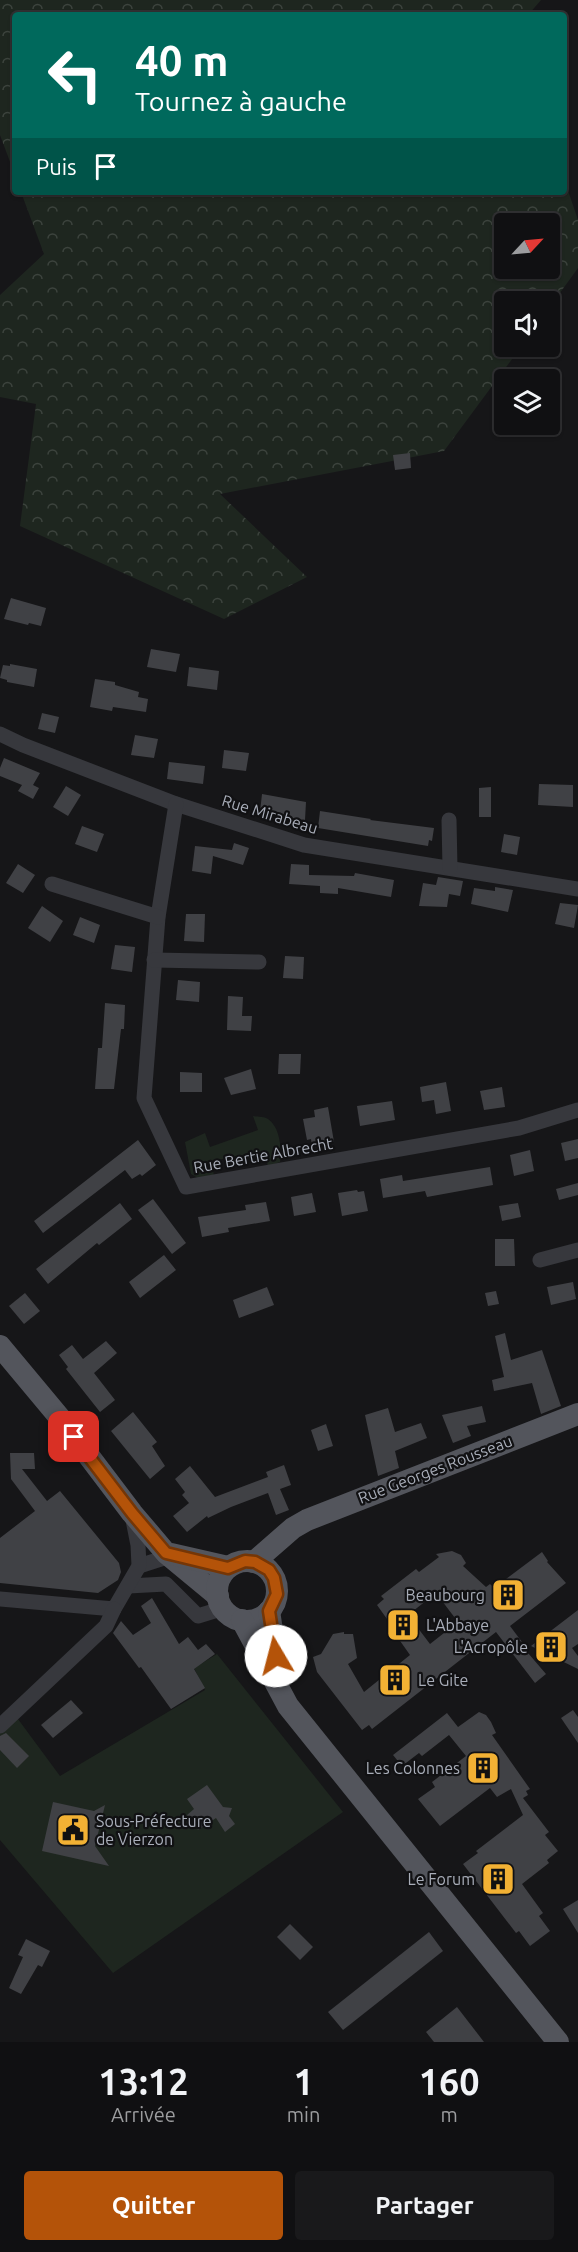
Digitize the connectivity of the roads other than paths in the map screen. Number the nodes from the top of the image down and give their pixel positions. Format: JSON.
{"nodes":[{"id":1,"x":0,"y":734,"type":"edge"},
{"id":2,"x":176,"y":804,"type":"junction"},
{"id":3,"x":449,"y":820,"type":"dead end"},
{"id":4,"x":450,"y":868,"type":"junction"},
{"id":5,"x":52,"y":884,"type":"dead end"},
{"id":6,"x":578,"y":889,"type":"edge"},
{"id":7,"x":158,"y":916,"type":"junction"},
{"id":8,"x":154,"y":960,"type":"junction"},
{"id":9,"x":259,"y":962,"type":"dead end"},
{"id":10,"x":578,"y":1110,"type":"edge"},
{"id":11,"x":578,"y":1250,"type":"edge"},
{"id":12,"x":540,"y":1260,"type":"dead end"},
{"id":13,"x":0,"y":1346,"type":"edge"},
{"id":14,"x":578,"y":1414,"type":"edge"},
{"id":15,"x":132,"y":1513,"type":"junction"},
{"id":16,"x":293,"y":1528,"type":"junction"},
{"id":17,"x":168,"y":1555,"type":"junction"},
{"id":18,"x":255,"y":1562,"type":"junction"},
{"id":19,"x":139,"y":1566,"type":"junction"},
{"id":20,"x":228,"y":1568,"type":"junction"},
{"id":21,"x":274,"y":1578,"type":"junction"},
{"id":22,"x":128,"y":1586,"type":"junction"},
{"id":23,"x":0,"y":1599,"type":"edge"},
{"id":24,"x":228,"y":1608,"type":"junction"},
{"id":25,"x":114,"y":1609,"type":"junction"},
{"id":26,"x":269,"y":1611,"type":"junction"},
{"id":27,"x":280,"y":1689,"type":"junction"},
{"id":28,"x":0,"y":1726,"type":"edge"},
{"id":29,"x":558,"y":2042,"type":"edge"}],
"edges":[{"from":1,"to":2,"type":"street","name":"Rue Mirabeau"},
{"from":2,"to":4,"type":"street","name":"Rue Mirabeau"},
{"from":2,"to":7,"type":"street","name":"Rue Bertie Albrecht"},
{"from":3,"to":4,"type":"street"},
{"from":4,"to":6,"type":"street","name":"Rue Mirabeau"},
{"from":5,"to":7,"type":"street"},
{"from":7,"to":8,"type":"street","name":"Rue Bertie Albrecht"},
{"from":8,"to":9,"type":"street"},
{"from":8,"to":10,"type":"street","name":"Rue Bertie Albrecht"},
{"from":11,"to":12,"type":"street"},
{"from":13,"to":15,"type":"main road"},
{"from":14,"to":16,"type":"main road","name":"Rue Georges Rousseau"},
{"from":15,"to":17,"type":"main road"},
{"from":15,"to":19,"type":"street"},
{"from":16,"to":18,"type":"main road","name":"Rue Georges Rousseau"},
{"from":16,"to":21,"type":"main road"},
{"from":17,"to":19,"type":"street"},
{"from":17,"to":20,"type":"main road"},
{"from":17,"to":24,"type":"main road"},
{"from":18,"to":20,"type":"main road"},
{"from":18,"to":21,"type":"main road"},
{"from":19,"to":22,"type":"street"},
{"from":20,"to":24,"type":"main road"},
{"from":21,"to":26,"type":"main road"},
{"from":22,"to":24,"type":"street"},
{"from":22,"to":25,"type":"street"},
{"from":23,"to":25,"type":"street"},
{"from":24,"to":26,"type":"main road"},
{"from":24,"to":27,"type":"main road"},
{"from":25,"to":28,"type":"street"},
{"from":26,"to":27,"type":"main road"},
{"from":27,"to":29,"type":"main road"}]}
